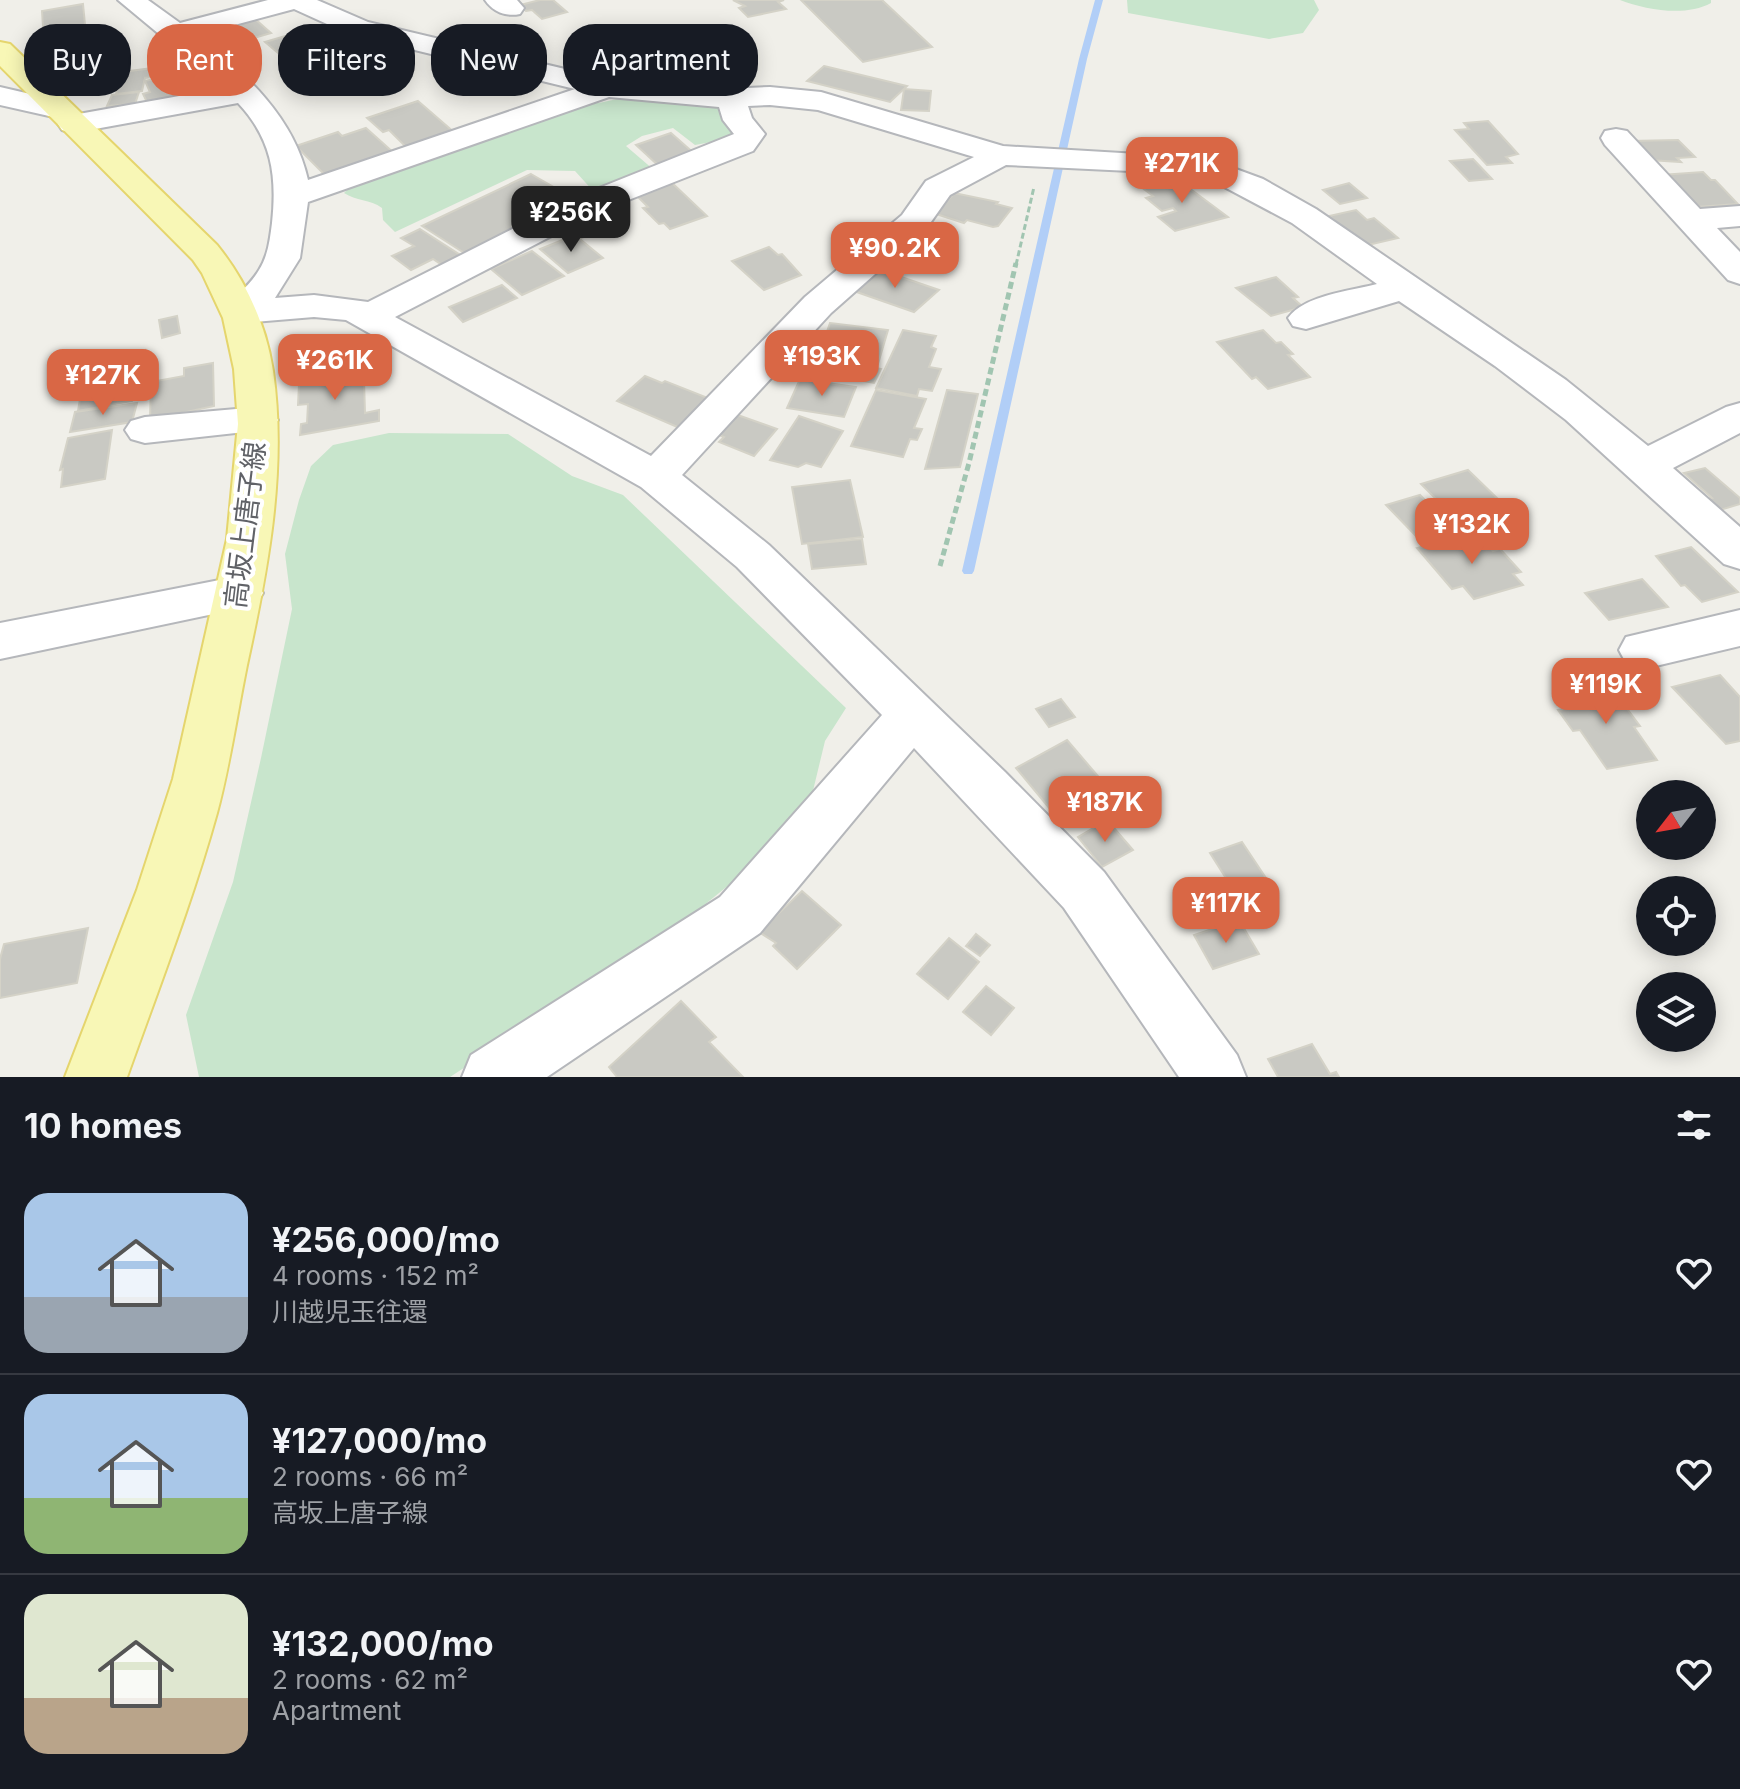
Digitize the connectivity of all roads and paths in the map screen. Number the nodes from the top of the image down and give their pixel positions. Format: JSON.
{"nodes":[{"id":1,"x":131,"y":0,"type":"edge"},
{"id":2,"x":302,"y":1,"type":"edge"},
{"id":3,"x":165,"y":24,"type":"edge"},
{"id":4,"x":209,"y":24,"type":"edge"},
{"id":5,"x":0,"y":50,"type":"edge"},
{"id":6,"x":563,"y":77,"type":"edge"},
{"id":7,"x":0,"y":96,"type":"edge"},
{"id":8,"x":224,"y":96,"type":"edge"},
{"id":9,"x":248,"y":96,"type":"edge"},
{"id":10,"x":584,"y":96,"type":"edge"},
{"id":11,"x":676,"y":96,"type":"edge"},
{"id":12,"x":731,"y":99,"type":"junction"},
{"id":13,"x":66,"y":117,"type":"junction"},
{"id":14,"x":1616,"y":138,"type":"dead end"},
{"id":15,"x":1001,"y":155,"type":"junction"},
{"id":16,"x":1041,"y":158,"type":"junction"},
{"id":17,"x":291,"y":197,"type":"junction"},
{"id":18,"x":1740,"y":216,"type":"edge"},
{"id":19,"x":1691,"y":220,"type":"junction"},
{"id":20,"x":1740,"y":273,"type":"edge"},
{"id":21,"x":1405,"y":288,"type":"junction"},
{"id":22,"x":241,"y":312,"type":"junction"},
{"id":23,"x":367,"y":317,"type":"junction"},
{"id":24,"x":1306,"y":318,"type":"dead end"},
{"id":25,"x":1740,"y":416,"type":"edge"},
{"id":26,"x":258,"y":420,"type":"junction"},
{"id":27,"x":145,"y":430,"type":"dead end"},
{"id":28,"x":1645,"y":465,"type":"junction"},
{"id":29,"x":656,"y":477,"type":"junction"},
{"id":30,"x":1740,"y":553,"type":"edge"},
{"id":31,"x":940,"y":566,"type":"dead end"},
{"id":32,"x":240,"y":593,"type":"junction"},
{"id":33,"x":1740,"y":628,"type":"edge"},
{"id":34,"x":0,"y":641,"type":"edge"},
{"id":35,"x":1643,"y":650,"type":"dead end"},
{"id":36,"x":912,"y":715,"type":"junction"},
{"id":37,"x":96,"y":1077,"type":"edge"},
{"id":38,"x":493,"y":1077,"type":"edge"},
{"id":39,"x":1215,"y":1077,"type":"edge"}],
"edges":[{"from":1,"to":3,"type":"street"},
{"from":2,"to":4,"type":"street"},
{"from":2,"to":6,"type":"street"},
{"from":5,"to":13,"type":"main road","name":"高坂上唐子線"},
{"from":7,"to":13,"type":"street"},
{"from":8,"to":13,"type":"street"},
{"from":9,"to":17,"type":"street"},
{"from":10,"to":17,"type":"street"},
{"from":11,"to":12,"type":"street"},
{"from":12,"to":15,"type":"street"},
{"from":12,"to":23,"type":"street"},
{"from":13,"to":22,"type":"main road","name":"高坂上唐子線"},
{"from":14,"to":19,"type":"street"},
{"from":15,"to":16,"type":"street"},
{"from":15,"to":29,"type":"street"},
{"from":16,"to":21,"type":"street"},
{"from":16,"to":31,"type":"path"},
{"from":17,"to":22,"type":"street"},
{"from":18,"to":19,"type":"street"},
{"from":19,"to":20,"type":"street"},
{"from":21,"to":24,"type":"street"},
{"from":21,"to":28,"type":"street"},
{"from":22,"to":23,"type":"street"},
{"from":22,"to":26,"type":"main road","name":"高坂上唐子線"},
{"from":23,"to":29,"type":"street"},
{"from":25,"to":28,"type":"street"},
{"from":26,"to":27,"type":"street"},
{"from":26,"to":32,"type":"main road","name":"高坂上唐子線"},
{"from":28,"to":30,"type":"street"},
{"from":29,"to":36,"type":"street"},
{"from":32,"to":34,"type":"street"},
{"from":32,"to":37,"type":"main road","name":"高坂上唐子線"},
{"from":33,"to":35,"type":"street"},
{"from":36,"to":38,"type":"street"},
{"from":36,"to":39,"type":"street"}]}
